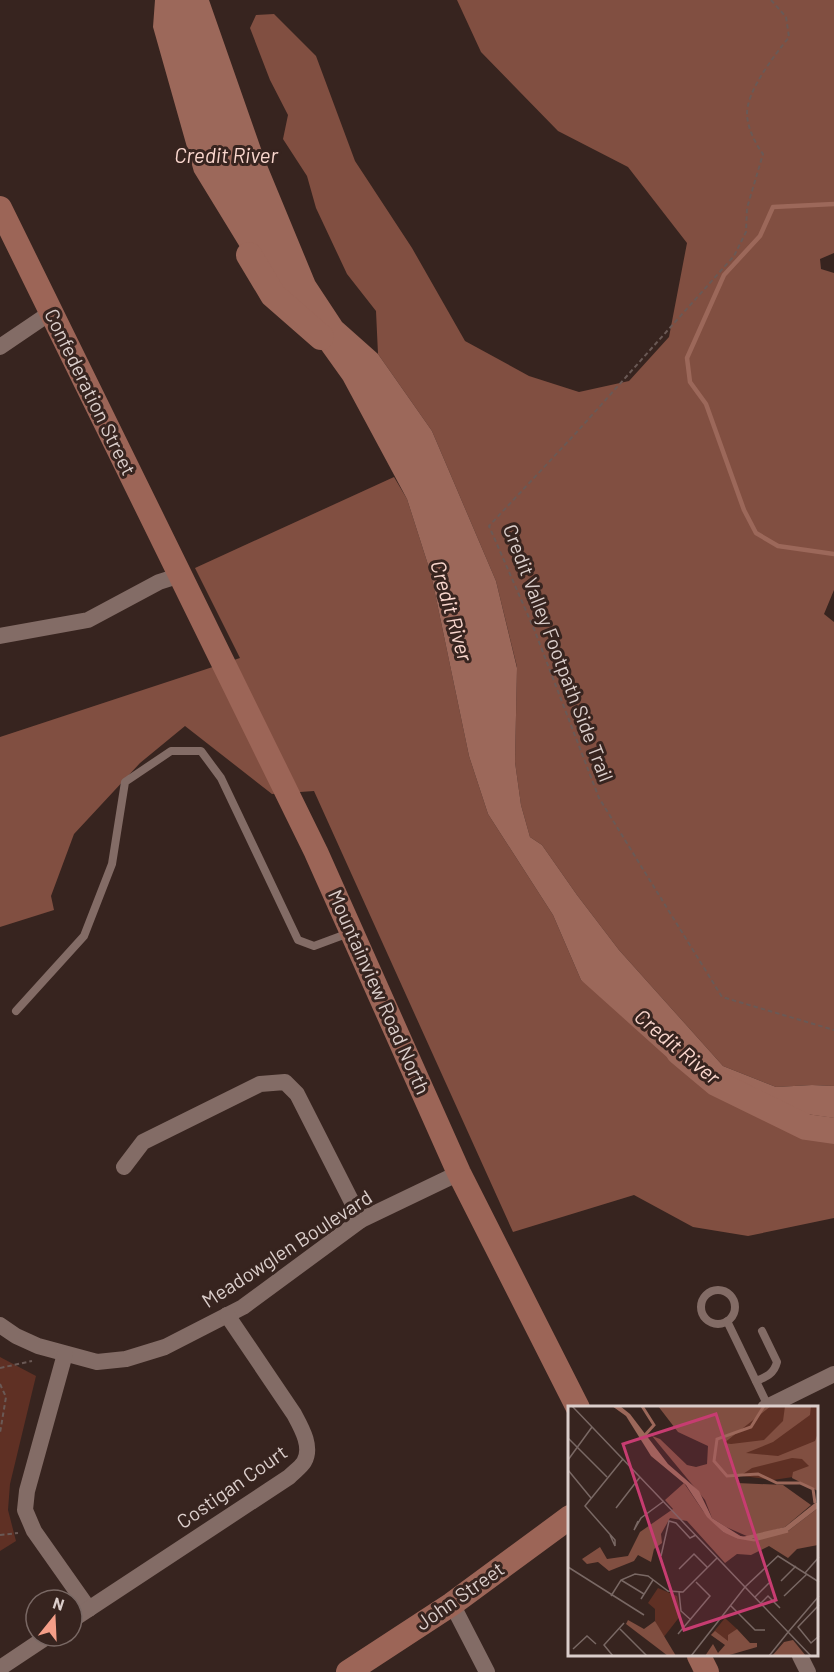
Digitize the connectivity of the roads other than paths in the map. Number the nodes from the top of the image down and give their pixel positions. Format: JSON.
{"nodes":[{"id":1,"x":0,"y":208,"type":"edge"},
{"id":2,"x":50,"y":313,"type":"junction"},
{"id":3,"x":0,"y":347,"type":"edge"},
{"id":4,"x":181,"y":575,"type":"junction"},
{"id":5,"x":0,"y":636,"type":"edge"},
{"id":6,"x":352,"y":932,"type":"junction"},
{"id":7,"x":16,"y":1011,"type":"dead end"},
{"id":8,"x":124,"y":1167,"type":"dead end"},
{"id":9,"x":459,"y":1173,"type":"junction"},
{"id":10,"x":361,"y":1221,"type":"junction"},
{"id":11,"x":227,"y":1315,"type":"junction"},
{"id":12,"x":727,"y":1321,"type":"junction"},
{"id":13,"x":0,"y":1325,"type":"edge"},
{"id":14,"x":762,"y":1331,"type":"dead end"},
{"id":15,"x":65,"y":1354,"type":"junction"},
{"id":16,"x":834,"y":1374,"type":"edge"},
{"id":17,"x":756,"y":1381,"type":"junction"},
{"id":18,"x":577,"y":1406,"type":"edge"},
{"id":19,"x":766,"y":1406,"type":"edge"},
{"id":20,"x":768,"y":1406,"type":"edge"},
{"id":21,"x":568,"y":1517,"type":"edge"},
{"id":22,"x":452,"y":1604,"type":"junction"},
{"id":23,"x":89,"y":1609,"type":"junction"},
{"id":24,"x":84,"y":1612,"type":"edge"},
{"id":25,"x":30,"y":1648,"type":"edge"},
{"id":26,"x":700,"y":1657,"type":"edge"},
{"id":27,"x":800,"y":1657,"type":"edge"},
{"id":28,"x":0,"y":1668,"type":"edge"},
{"id":29,"x":348,"y":1672,"type":"edge"},
{"id":30,"x":487,"y":1672,"type":"edge"},
{"id":31,"x":707,"y":1672,"type":"edge"},
{"id":32,"x":808,"y":1672,"type":"edge"}],
"edges":[{"from":1,"to":2,"type":"main road","name":"Confederation Street"},
{"from":2,"to":3,"type":"street"},
{"from":2,"to":4,"type":"main road","name":"Confederation Street"},
{"from":4,"to":5,"type":"street"},
{"from":4,"to":6,"type":"main road","name":"Mountainview Road North"},
{"from":6,"to":7,"type":"lane"},
{"from":6,"to":9,"type":"main road","name":"Mountainview Road North"},
{"from":8,"to":10,"type":"street"},
{"from":9,"to":10,"type":"street","name":"Meadowglen Boulevard"},
{"from":9,"to":18,"type":"main road","name":"Mountainview Road North"},
{"from":10,"to":11,"type":"street","name":"Meadowglen Boulevard"},
{"from":11,"to":15,"type":"street","name":"Meadowglen Boulevard"},
{"from":11,"to":23,"type":"street","name":"Costigan Court"},
{"from":12,"to":12,"type":"lane"},
{"from":12,"to":17,"type":"lane"},
{"from":13,"to":15,"type":"street","name":"Meadowglen Boulevard"},
{"from":14,"to":17,"type":"lane"},
{"from":15,"to":23,"type":"street"},
{"from":16,"to":20,"type":"street"},
{"from":17,"to":19,"type":"lane"},
{"from":21,"to":22,"type":"main road","name":"John Street"},
{"from":22,"to":29,"type":"main road","name":"John Street"},
{"from":22,"to":30,"type":"street"},
{"from":23,"to":24,"type":"street","name":"Costigan Court"},
{"from":25,"to":28,"type":"street"},
{"from":26,"to":31,"type":"main road"},
{"from":27,"to":32,"type":"street"}]}
